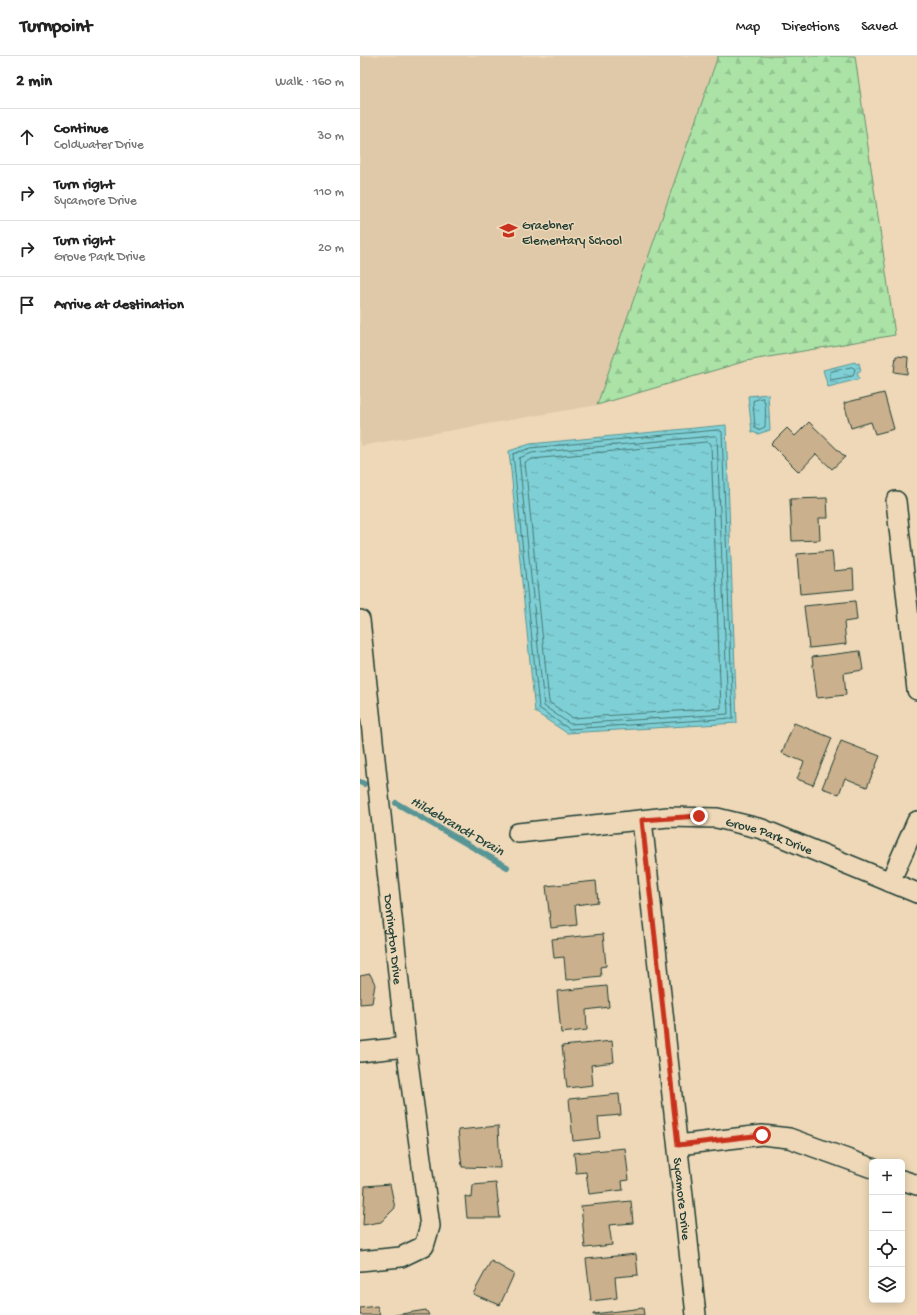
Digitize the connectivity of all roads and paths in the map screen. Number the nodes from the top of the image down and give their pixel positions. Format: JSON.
{"nodes":[{"id":1,"x":896,"y":501,"type":"dead end"},
{"id":2,"x":360,"y":620,"type":"edge"},
{"id":3,"x":917,"y":690,"type":"edge"},
{"id":4,"x":642,"y":820,"type":"junction"},
{"id":5,"x":917,"y":820,"type":"edge"},
{"id":6,"x":518,"y":833,"type":"dead end"},
{"id":7,"x":890,"y":882,"type":"junction"},
{"id":8,"x":917,"y":893,"type":"edge"},
{"id":9,"x":406,"y":1047,"type":"junction"},
{"id":10,"x":360,"y":1052,"type":"edge"},
{"id":11,"x":678,"y":1145,"type":"junction"},
{"id":12,"x":869,"y":1167,"type":"edge"},
{"id":13,"x":905,"y":1181,"type":"edge"},
{"id":14,"x":917,"y":1185,"type":"edge"},
{"id":15,"x":360,"y":1261,"type":"edge"},
{"id":16,"x":696,"y":1315,"type":"edge"}],
"edges":[{"from":1,"to":3,"type":"street"},
{"from":2,"to":9,"type":"street","name":"Dorrington Drive"},
{"from":4,"to":6,"type":"street","name":"Grove Park Drive"},
{"from":4,"to":7,"type":"street","name":"Grove Park Drive"},
{"from":4,"to":11,"type":"street","name":"Sycamore Drive"},
{"from":5,"to":7,"type":"street"},
{"from":7,"to":8,"type":"street","name":"Grove Park Drive"},
{"from":9,"to":10,"type":"street"},
{"from":9,"to":15,"type":"street","name":"Dorrington Drive"},
{"from":11,"to":12,"type":"street"},
{"from":11,"to":16,"type":"street","name":"Sycamore Drive"},
{"from":13,"to":14,"type":"street"}]}
